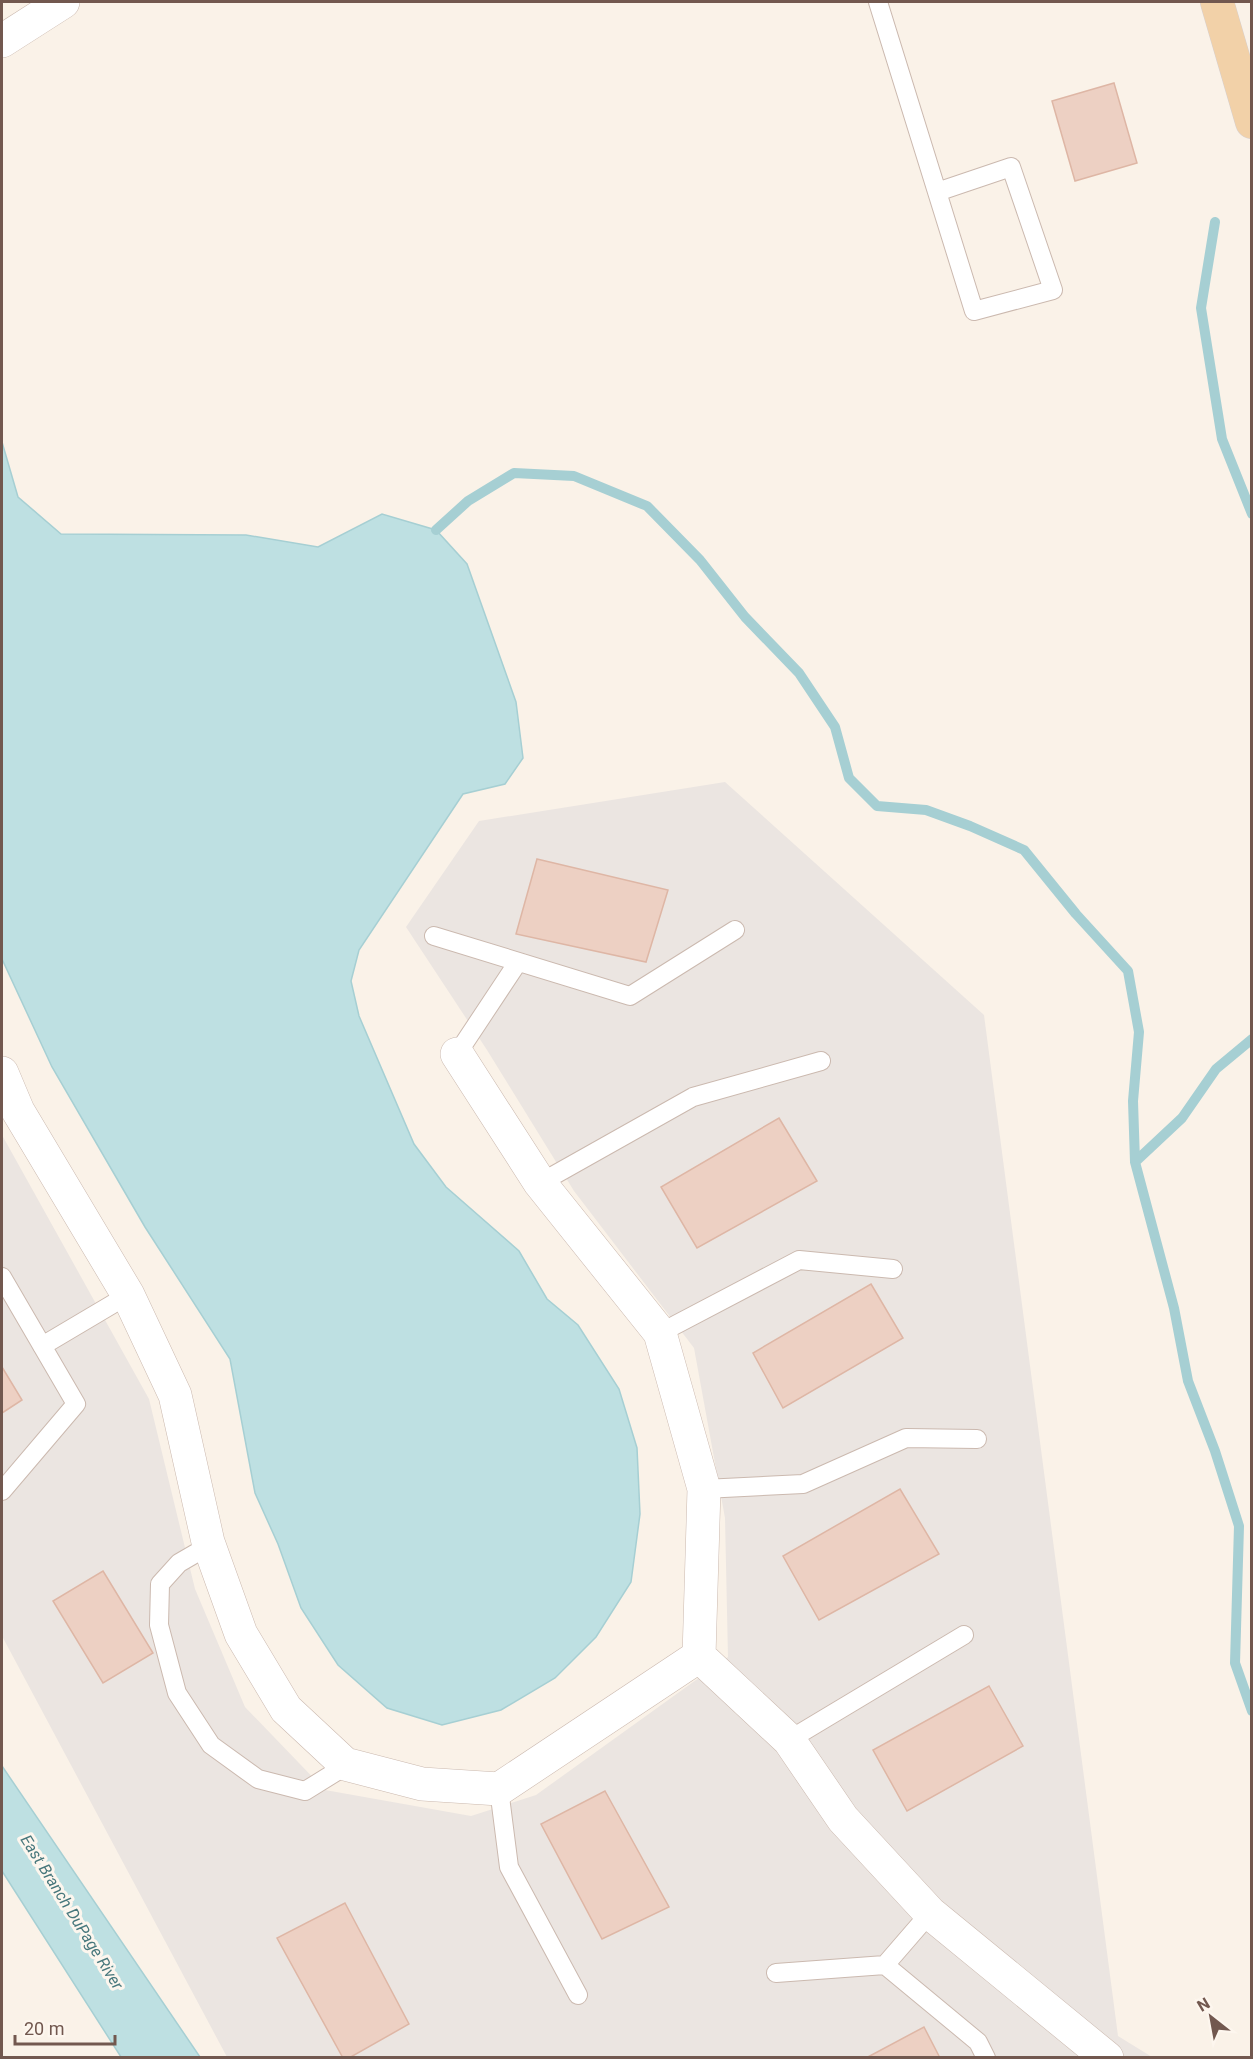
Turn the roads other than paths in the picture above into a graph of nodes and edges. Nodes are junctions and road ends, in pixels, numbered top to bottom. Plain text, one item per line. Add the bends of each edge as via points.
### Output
1 (63, 2) edge
2 (878, 2) edge
3 (1217, 2) edge
4 (2, 41) edge
5 (1251, 122) edge
6 (937, 192) junction
7 (735, 930) dead end
8 (434, 936) dead end
9 (518, 962) junction
10 (457, 1054) joint
11 (821, 1062) dead end
12 (2, 1073) edge
13 (540, 1183) junction
14 (893, 1269) dead end
15 (2, 1277) edge
16 (128, 1295) junction
17 (660, 1333) junction
18 (42, 1346) junction
19 (977, 1439) dead end
20 (704, 1489) junction
21 (2, 1491) edge
22 (210, 1545) junction
23 (964, 1635) dead end
24 (699, 1656) junction
25 (789, 1740) junction
26 (346, 1765) junction
27 (499, 1790) junction
28 (930, 1913) junction
29 (885, 1965) junction
30 (776, 1973) dead end
31 (578, 1995) dead end
32 (986, 2058) edge
33 (1107, 2058) edge

1 - 4 street
2 - 6 lane
3 - 5 main road
6 - 6 lane via 974,311 1053,290 1011,167
7 - 9 lane via 630,996
8 - 9 lane
9 - 10 lane
10 - 13 street
11 - 13 lane via 693,1097
12 - 16 street via 18,1111
13 - 17 street
14 - 17 lane via 799,1260
15 - 18 lane
16 - 18 lane
16 - 22 street via 175,1395
17 - 20 street
18 - 21 lane via 76,1404
19 - 20 lane via 906,1438 803,1484
20 - 24 street
22 - 26 street via 241,1634 286,1709
22 - 26 lane via 179,1563 160,1584 159,1625 177,1694 211,1745 258,1779 305,1791
23 - 25 lane
24 - 25 street
24 - 27 street
25 - 28 street via 843,1819
26 - 27 street via 422,1784
27 - 31 lane via 509,1867
28 - 29 lane
28 - 33 street
29 - 30 lane
29 - 32 lane via 978,2042

